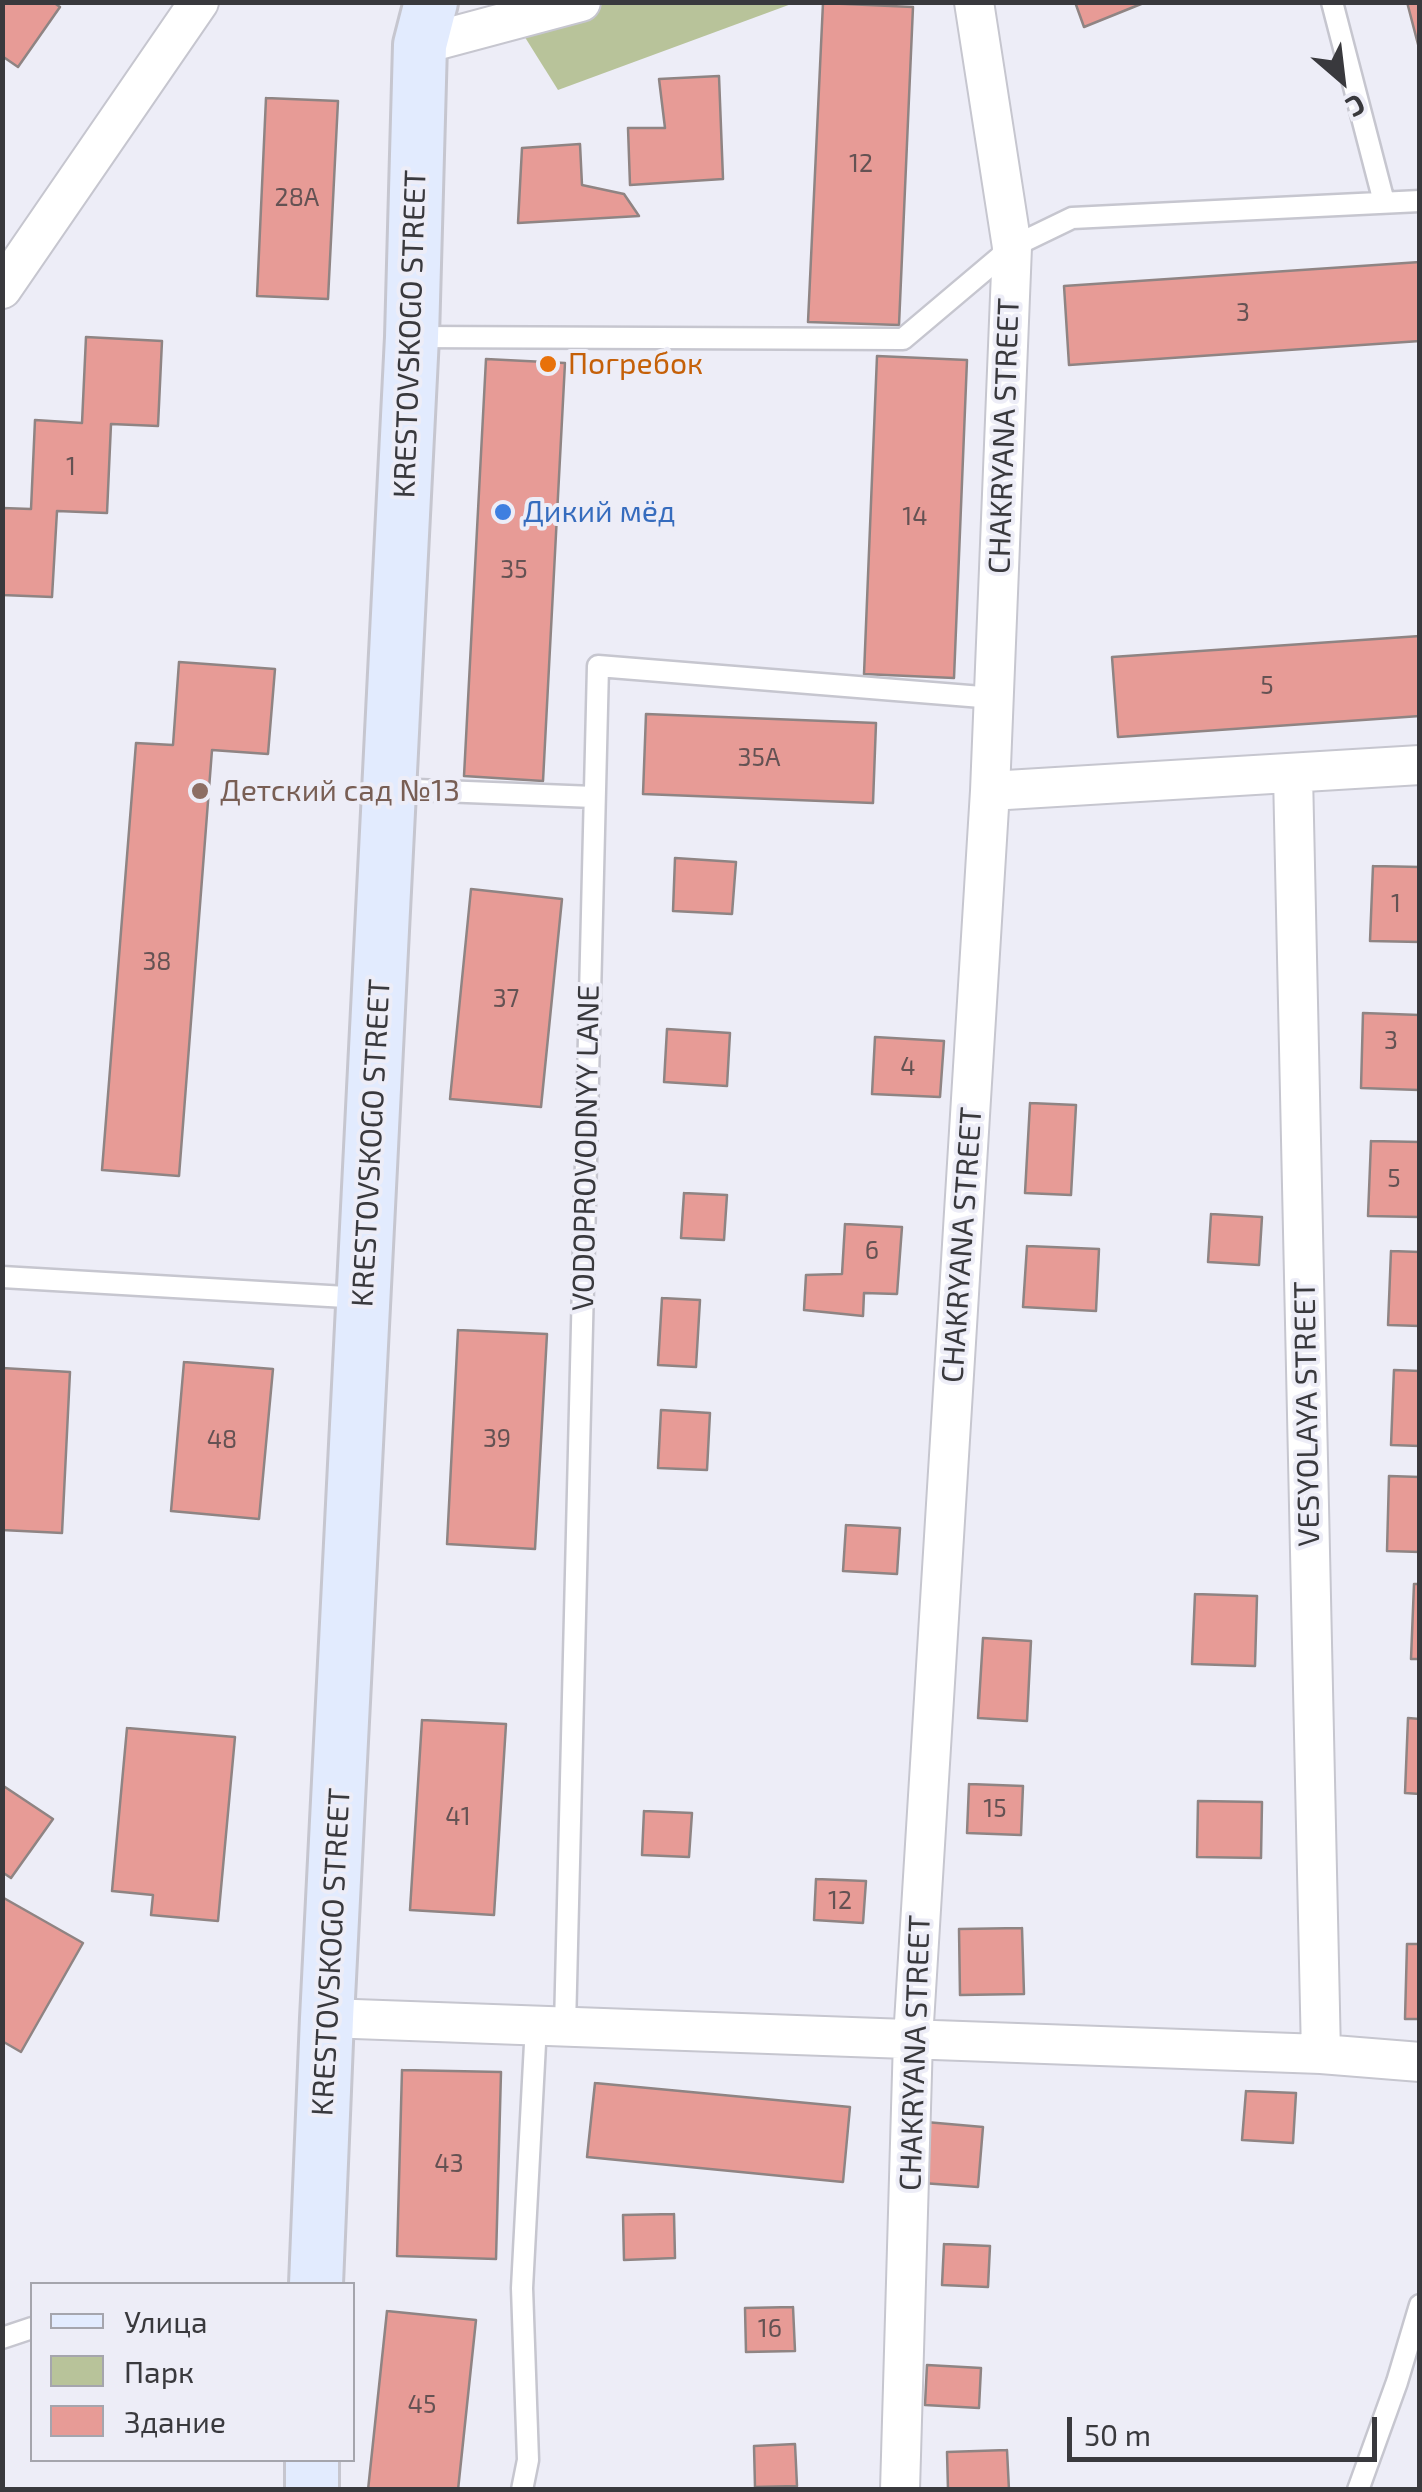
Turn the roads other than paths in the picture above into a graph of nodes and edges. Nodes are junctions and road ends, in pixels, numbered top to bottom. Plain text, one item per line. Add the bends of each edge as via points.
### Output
1 (198, 2) edge
2 (581, 2) edge
3 (974, 2) edge
4 (1332, 2) edge
5 (425, 24) edge
6 (1420, 201) edge
7 (1384, 202) junction
8 (1012, 247) junction
9 (2, 289) edge
10 (412, 336) junction
11 (994, 698) junction
12 (1420, 765) edge
13 (1293, 774) junction
14 (389, 789) junction
15 (990, 792) junction
16 (594, 797) junction
17 (2, 1277) edge
18 (363, 1298) junction
19 (327, 2018) junction
20 (550, 2026) junction
21 (913, 2040) junction
22 (1321, 2054) junction
23 (1420, 2062) edge
24 (316, 2282) edge
25 (1420, 2305) edge
26 (30, 2329) edge
27 (2, 2338) edge
28 (312, 2462) edge
29 (312, 2490) edge
30 (522, 2490) edge
31 (900, 2490) edge
32 (1358, 2490) edge

1 - 9 street
2 - 5 street
3 - 8 street, CHAKRYANA STREET
4 - 7 lane
5 - 10 main road, KRESTOVSKOGO STREET
6 - 7 lane
7 - 8 lane via 1072,218
8 - 10 lane via 903,340
8 - 11 street, CHAKRYANA STREET
10 - 14 main road, KRESTOVSKOGO STREET
11 - 15 street, CHAKRYANA STREET
11 - 16 lane, VODOPROVODNYY LANE via 598,666
12 - 13 street
13 - 15 street
13 - 22 street, VESYOLAYA STREET
14 - 16 lane
14 - 18 main road, KRESTOVSKOGO STREET
15 - 21 street, CHAKRYANA STREET
16 - 20 lane, VODOPROVODNYY LANE
17 - 18 lane
18 - 19 main road, KRESTOVSKOGO STREET
19 - 20 street
19 - 24 main road, KRESTOVSKOGO STREET
20 - 21 street
20 - 30 lane, VODOPROVODNYY LANE via 522,2288 528,2460
21 - 22 street
21 - 31 street, CHAKRYANA STREET
22 - 23 street
25 - 32 lane
26 - 27 lane
28 - 29 main road

